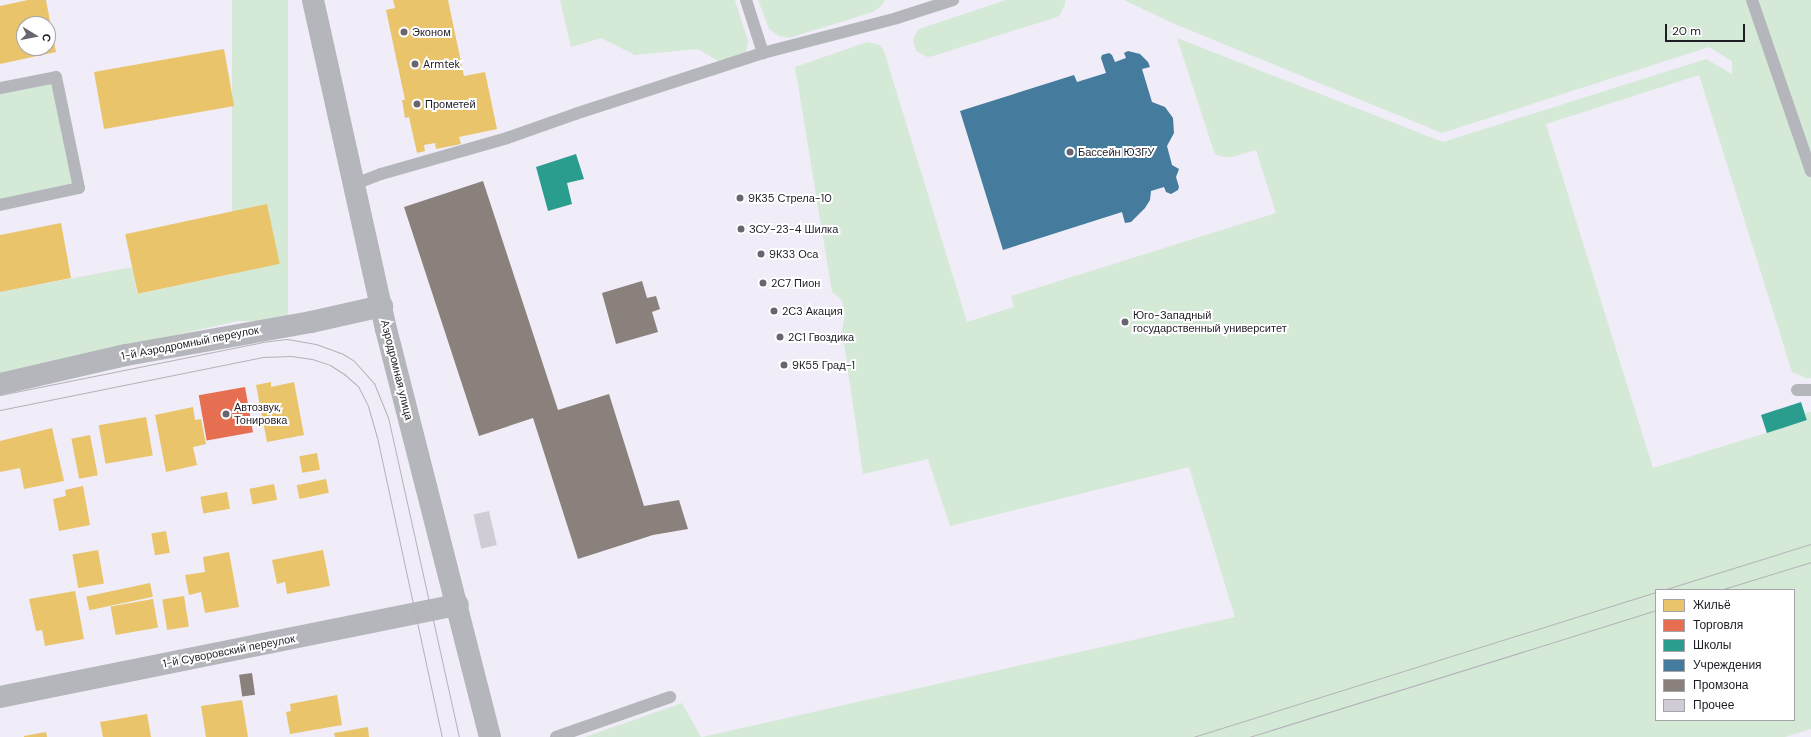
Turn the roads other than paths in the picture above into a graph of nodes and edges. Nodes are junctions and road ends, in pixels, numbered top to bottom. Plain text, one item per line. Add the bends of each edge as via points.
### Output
1 (313, 0) edge
2 (746, 0) edge
3 (953, 0) edge
4 (1752, 0) edge
5 (763, 53) junction
6 (0, 88) edge
7 (1811, 171) edge
8 (355, 184) junction
9 (0, 204) edge
10 (382, 306) junction
11 (0, 384) edge
12 (1797, 390) dead end
13 (1811, 390) edge
14 (458, 605) junction
15 (0, 697) edge
16 (670, 697) dead end
17 (490, 737) edge
18 (556, 737) edge

1 - 8 street, Аэродромная улица
2 - 5 lane
3 - 5 lane via 897,18
4 - 7 lane
5 - 8 lane via 507,138 381,174
6 - 9 lane via 56,77 79,188
8 - 10 street, Аэродромная улица
10 - 11 street, 1-й Аэродромный переулок via 311,322 126,355
10 - 14 street, Аэродромная улица
12 - 13 lane
14 - 15 street, 1-й Суворовский переулок
14 - 17 street, Аэродромная улица
16 - 18 lane

